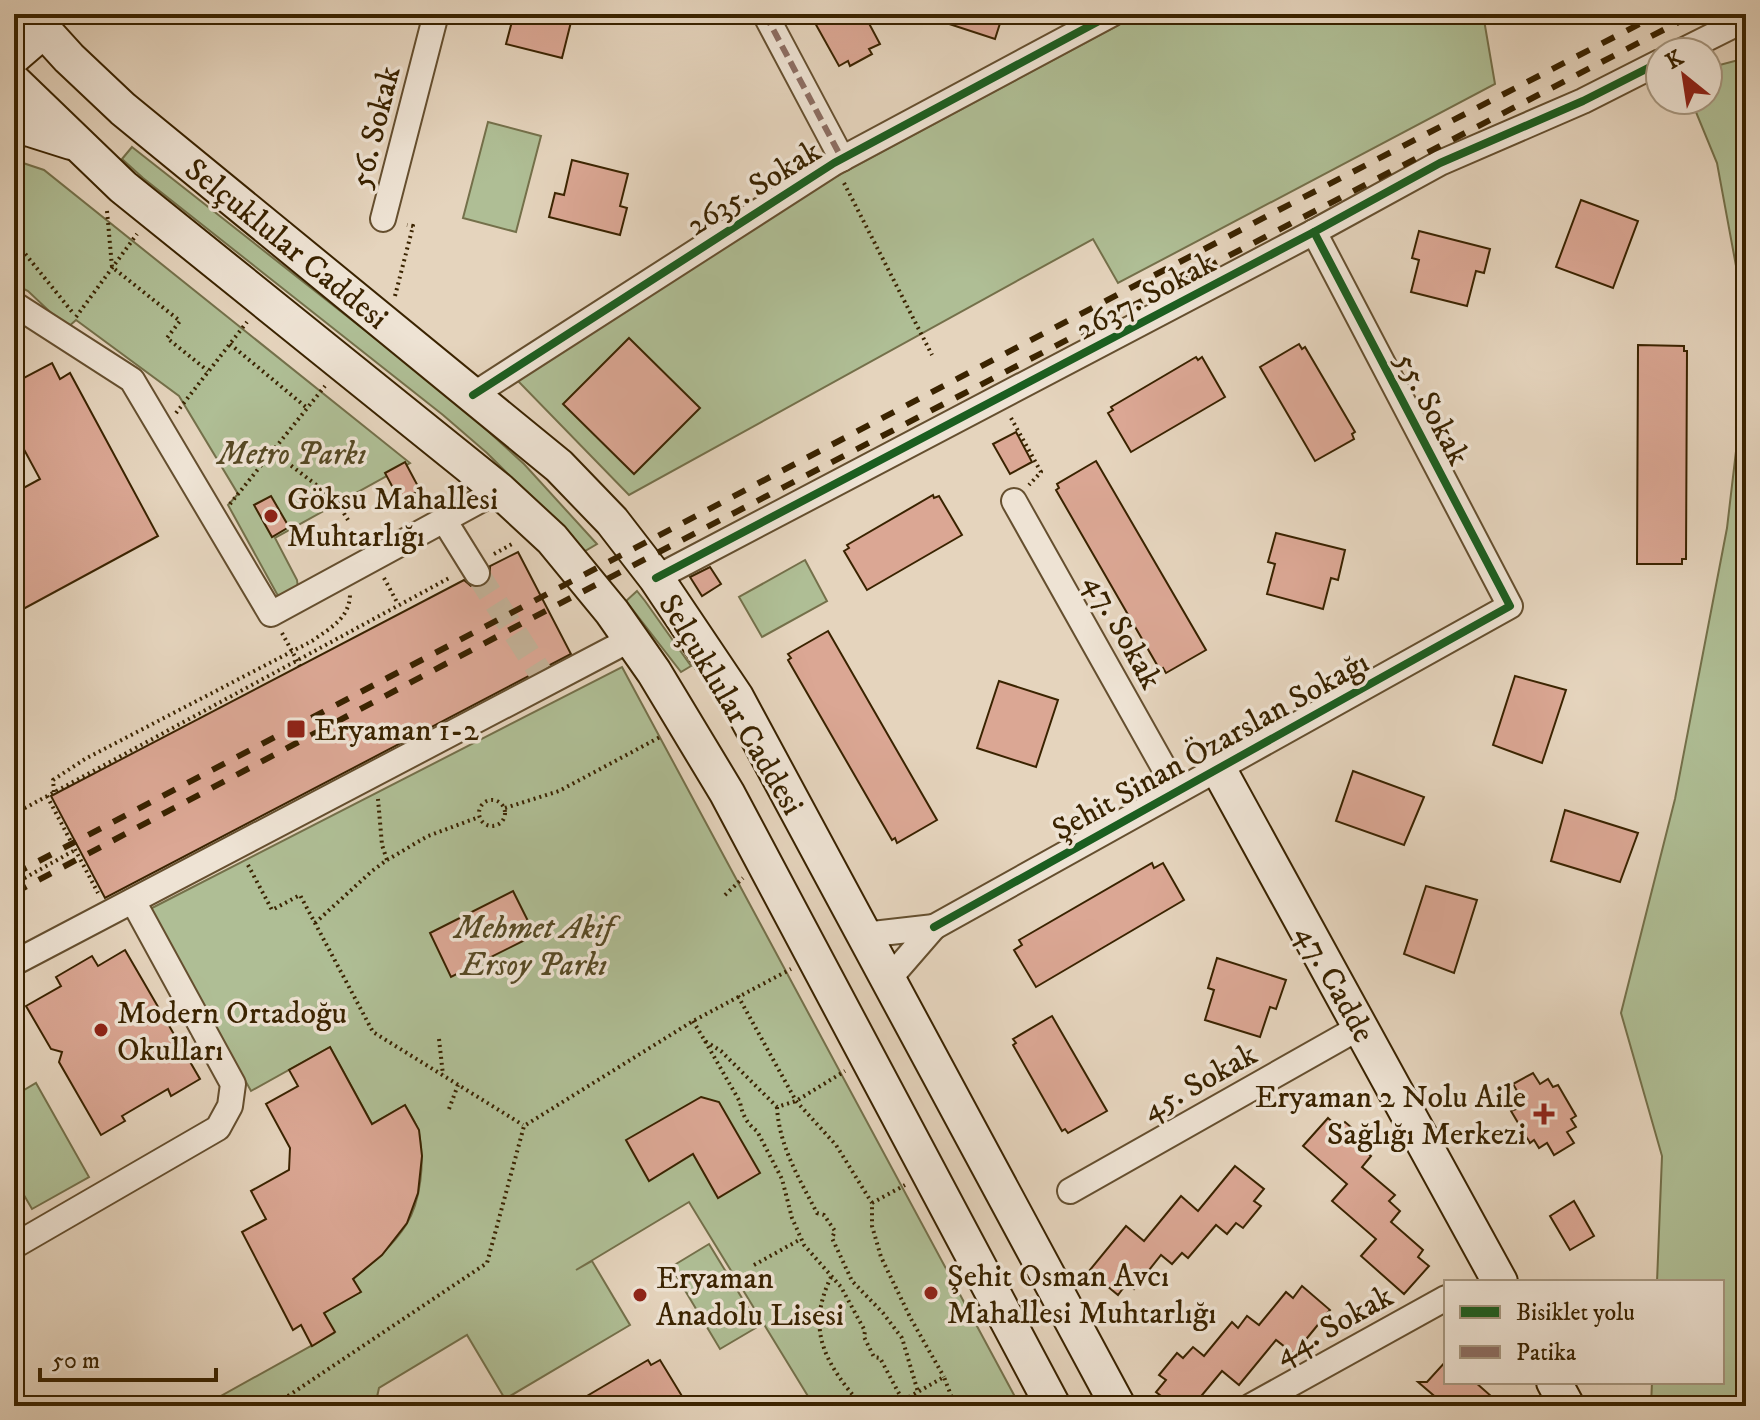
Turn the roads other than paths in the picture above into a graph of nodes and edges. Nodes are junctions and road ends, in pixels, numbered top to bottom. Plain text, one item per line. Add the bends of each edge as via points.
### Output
1 (436, 14) edge
2 (765, 14) edge
3 (1112, 14) edge
4 (1746, 19) edge
5 (36, 23) edge
6 (1712, 36) edge
7 (14, 56) edge
8 (1644, 70) edge
9 (14, 82) edge
10 (14, 127) edge
11 (75, 143) junction
12 (838, 161) junction
13 (383, 219) road end
14 (1314, 232) junction
15 (14, 304) edge
16 (473, 395) junction
17 (499, 490) junction
18 (1014, 501) road end
19 (444, 520) junction
20 (475, 569) tunnel mouth
21 (656, 578) junction
22 (1510, 606) joint
23 (631, 639) junction
24 (1218, 768) junction
25 (1177, 791) junction
26 (133, 901) junction
27 (934, 927) junction
28 (864, 935) junction
29 (816, 961) junction
30 (14, 963) edge
31 (888, 980) junction
32 (840, 1007) junction
33 (1360, 1027) junction
34 (1070, 1191) dead end
35 (14, 1246) edge
36 (1489, 1278) edge
37 (1444, 1299) edge
38 (1555, 1384) edge
39 (1053, 1406) edge
40 (1118, 1406) edge
41 (1251, 1406) edge
42 (1567, 1406) edge

1 - 13 street, 56. Sokak
2 - 12 street
3 - 12 street, 2635. Sokak
4 - 6 street
5 - 7 main road
5 - 16 main road, Selçuklular Caddesi via 123,109
8 - 14 street, 2637. Sokak via 1440,163
9 - 11 main road, Selçuklular Caddesi
10 - 11 main road
11 - 17 main road, Selçuklular Caddesi
12 - 16 street, 2635. Sokak
14 - 21 street, 2637. Sokak
14 - 22 street, 55. Sokak
15 - 19 street via 70,326 132,380 271,614
16 - 21 main road, Selçuklular Caddesi via 559,466 612,521
17 - 19 street
17 - 23 main road, Selçuklular Caddesi via 552,539
18 - 25 street, 47. Sokak
19 - 20 street
21 - 28 main road, Selçuklular Caddesi via 736,697
22 - 24 street, Şehit Sinan Özarslan Sokağı
23 - 26 street via 544,677
23 - 29 main road, Selçuklular Caddesi via 727,793
24 - 25 street, Şehit Sinan Özarslan Sokağı
24 - 33 main road, 47. Cadde
25 - 27 street, Şehit Sinan Özarslan Sokağı
26 - 30 street
26 - 35 street via 233,1084 230,1106 218,1128
27 - 28 street
27 - 31 street
28 - 29 main road
28 - 31 main road, Selçuklular Caddesi
29 - 32 main road, Selçuklular Caddesi
31 - 32 main road
31 - 40 main road, Selçuklular Caddesi
32 - 39 main road, Selçuklular Caddesi
33 - 34 street, 45. Sokak
33 - 36 main road, 47. Cadde
37 - 41 street, 44. Sokak
38 - 42 main road

